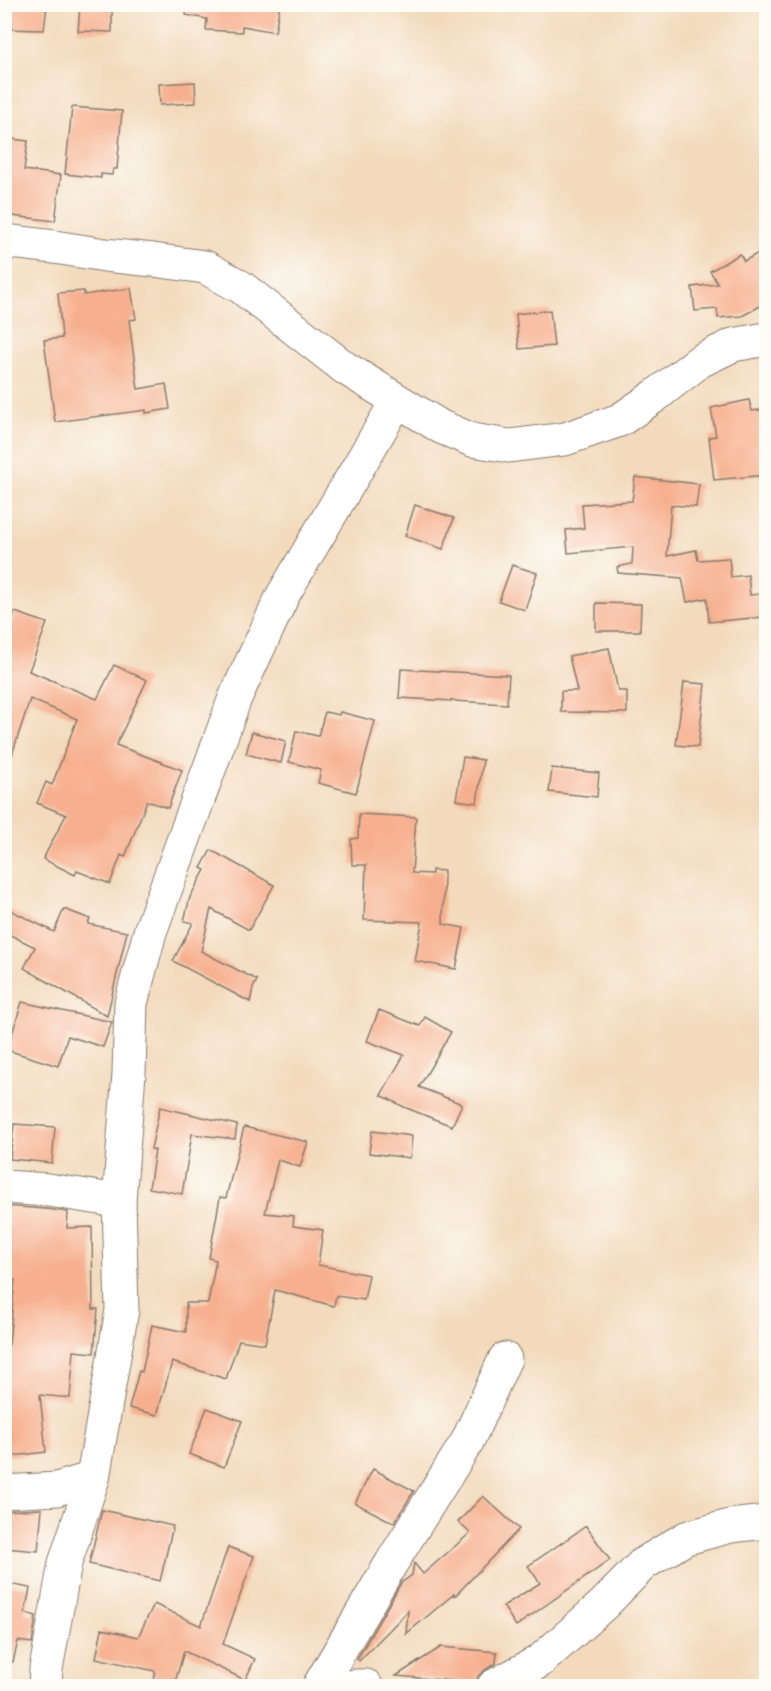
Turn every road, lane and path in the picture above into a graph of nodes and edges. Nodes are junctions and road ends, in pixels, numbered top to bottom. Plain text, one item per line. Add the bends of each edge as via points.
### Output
1 (4, 241) edge
2 (766, 339) edge
3 (397, 400) junction
4 (4, 1187) edge
5 (119, 1201) junction
6 (505, 1359) dead end
7 (93, 1478) junction
8 (4, 1492) edge
9 (766, 1522) edge
10 (45, 1686) edge
11 (319, 1686) edge
12 (354, 1686) edge
13 (366, 1686) edge
14 (494, 1686) edge

1 - 3 street via 205,267 241,287 345,368
2 - 3 street via 733,345 708,357 620,420 565,439 509,446 472,440 441,427
3 - 5 street via 284,595 235,698 150,932 131,1003
4 - 5 street
5 - 7 street via 122,1310
6 - 11 street via 467,1442
7 - 8 street via 57,1489
7 - 10 street via 65,1563
9 - 14 street via 730,1526 686,1538 669,1548 643,1564 540,1661
12 - 13 street

